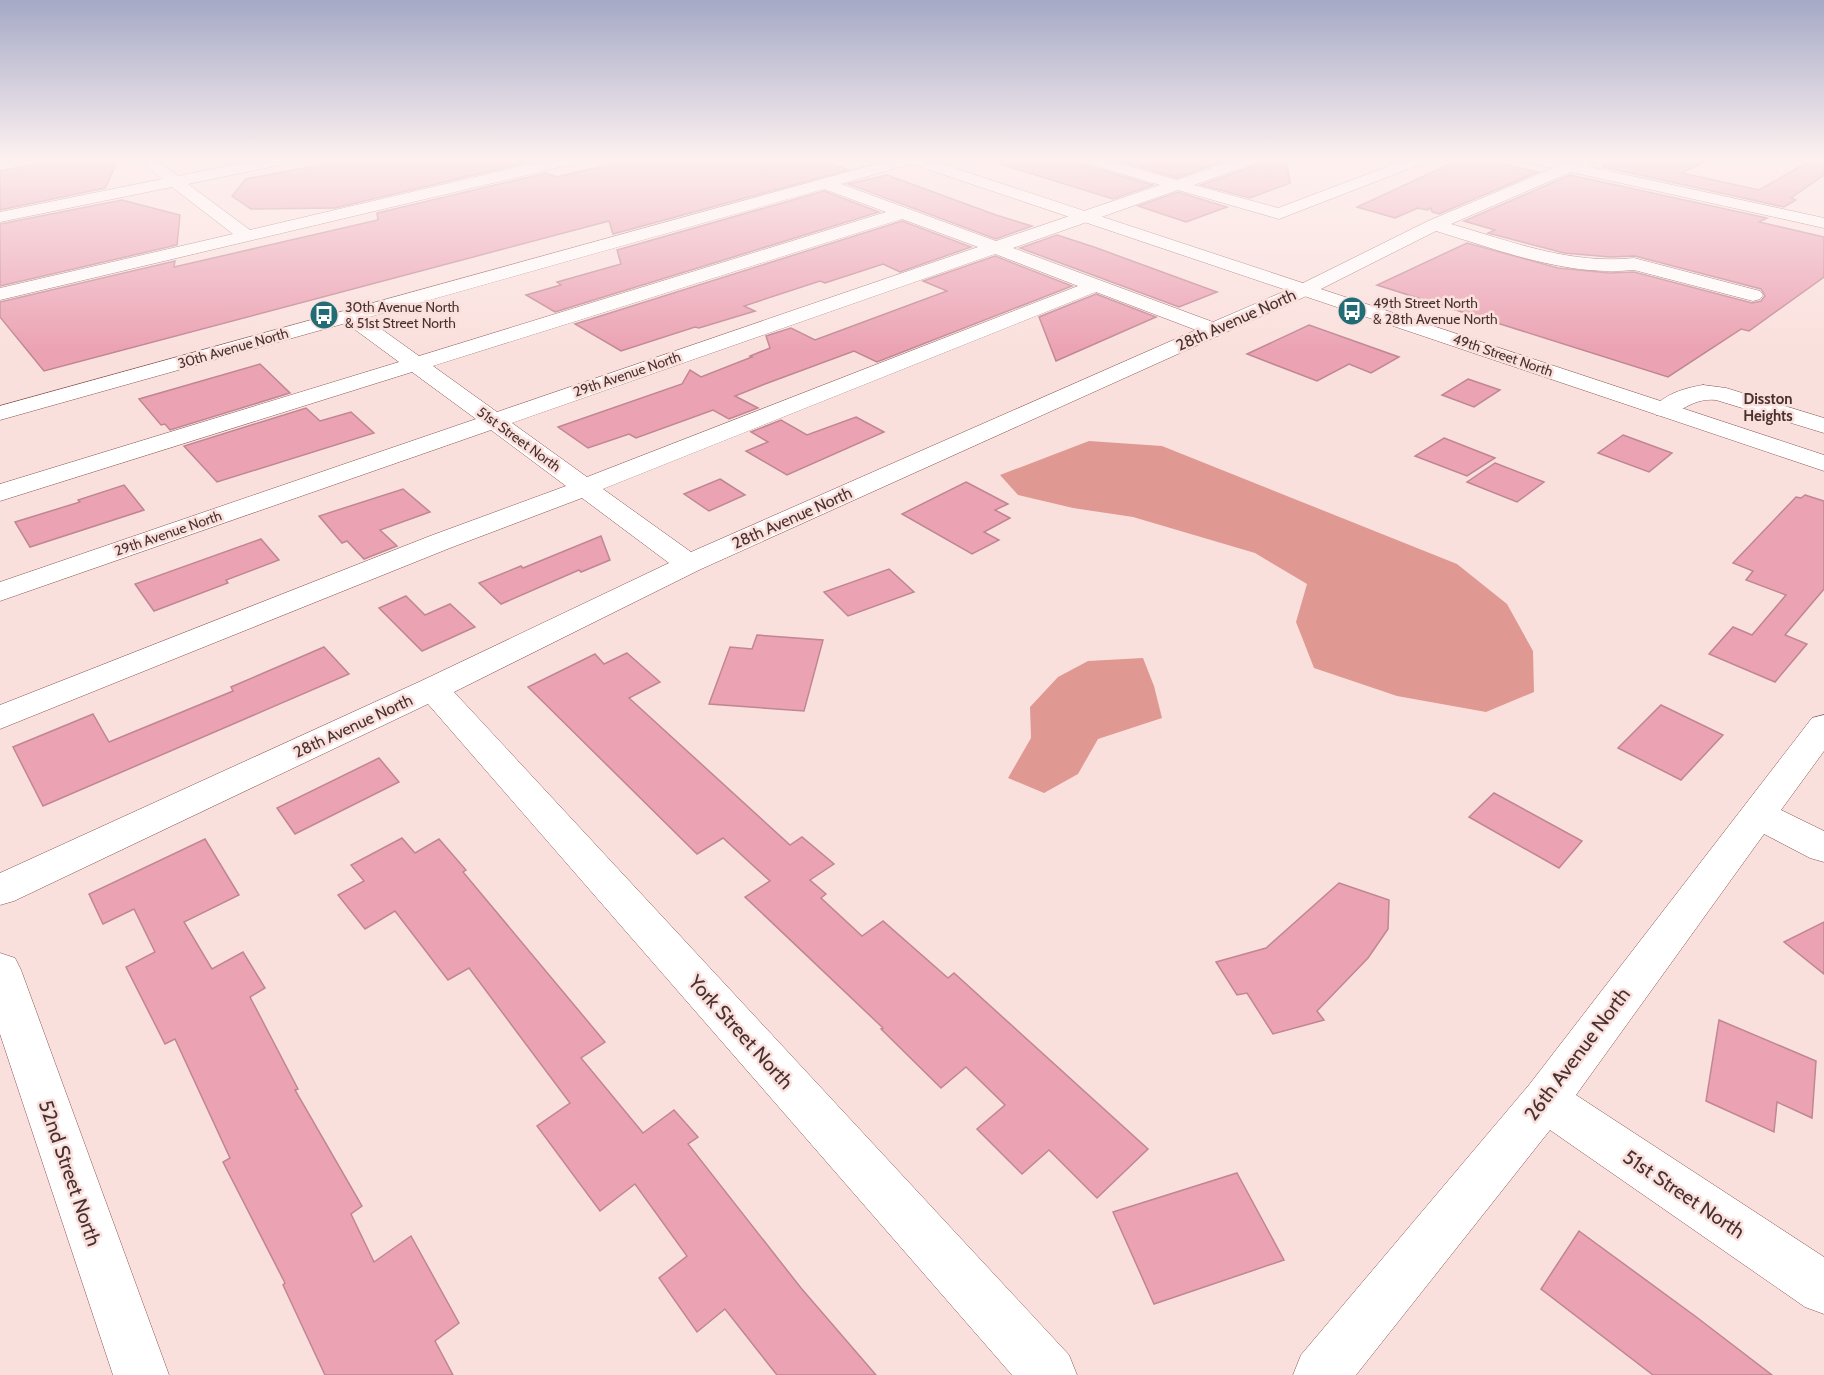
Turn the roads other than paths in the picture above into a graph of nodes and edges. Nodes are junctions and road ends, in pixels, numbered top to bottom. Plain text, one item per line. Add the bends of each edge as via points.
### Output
1 (229, 222) edge
2 (306, 222) edge
3 (684, 222) edge
4 (872, 222) edge
5 (926, 222) edge
6 (1069, 222) edge
7 (1106, 222) edge
8 (1441, 222) edge
9 (1434, 225) junction
10 (247, 236) junction
11 (994, 248) junction
12 (1095, 286) junction
13 (1306, 289) junction
14 (0, 294) edge
15 (1753, 295) dead end
16 (350, 316) junction
17 (1214, 330) junction
18 (416, 363) junction
19 (1665, 410) junction
20 (0, 413) edge
21 (493, 420) junction
22 (1824, 426) edge
23 (1824, 463) edge
24 (586, 488) junction
25 (0, 493) edge
26 (689, 564) junction
27 (0, 592) edge
28 (433, 689) junction
29 (0, 718) edge
30 (1824, 726) edge
31 (1757, 814) junction
32 (1824, 848) edge
33 (0, 890) edge
34 (0, 970) edge
35 (1545, 1100) junction
36 (1824, 1288) edge
37 (141, 1375) edge
38 (1049, 1375) edge
39 (1321, 1375) edge

1 - 10 street
2 - 10 street
3 - 16 street, 30th Avenue North
4 - 18 street
5 - 11 street
6 - 11 street, 29th Avenue North
7 - 13 street, 49th Street North
8 - 9 street, 28th Avenue North
9 - 13 street, 28th Avenue North
9 - 15 street via 1549,256 1617,267 1634,264
10 - 14 street
11 - 12 street
11 - 21 street, 29th Avenue North
12 - 17 street
12 - 24 street
13 - 17 street, 28th Avenue North
13 - 19 street, 49th Street North
16 - 18 street, 51st Street North
16 - 20 street, 30th Avenue North
17 - 26 street, 28th Avenue North
18 - 21 street, 51st Street North
18 - 25 street
19 - 22 street via 1683,396 1701,391
19 - 23 street, 49th Street North
21 - 24 street, 51st Street North
21 - 27 street, 29th Avenue North
24 - 26 street, 51st Street North
24 - 29 street via 440,542
26 - 28 street, 28th Avenue North
28 - 33 street, 28th Avenue North
28 - 38 street, York Street North
30 - 31 street, 26th Avenue North
31 - 32 street
31 - 35 street, 26th Avenue North
34 - 37 street, 52nd Street North
35 - 36 street, 51st Street North
35 - 39 street, 26th Avenue North

